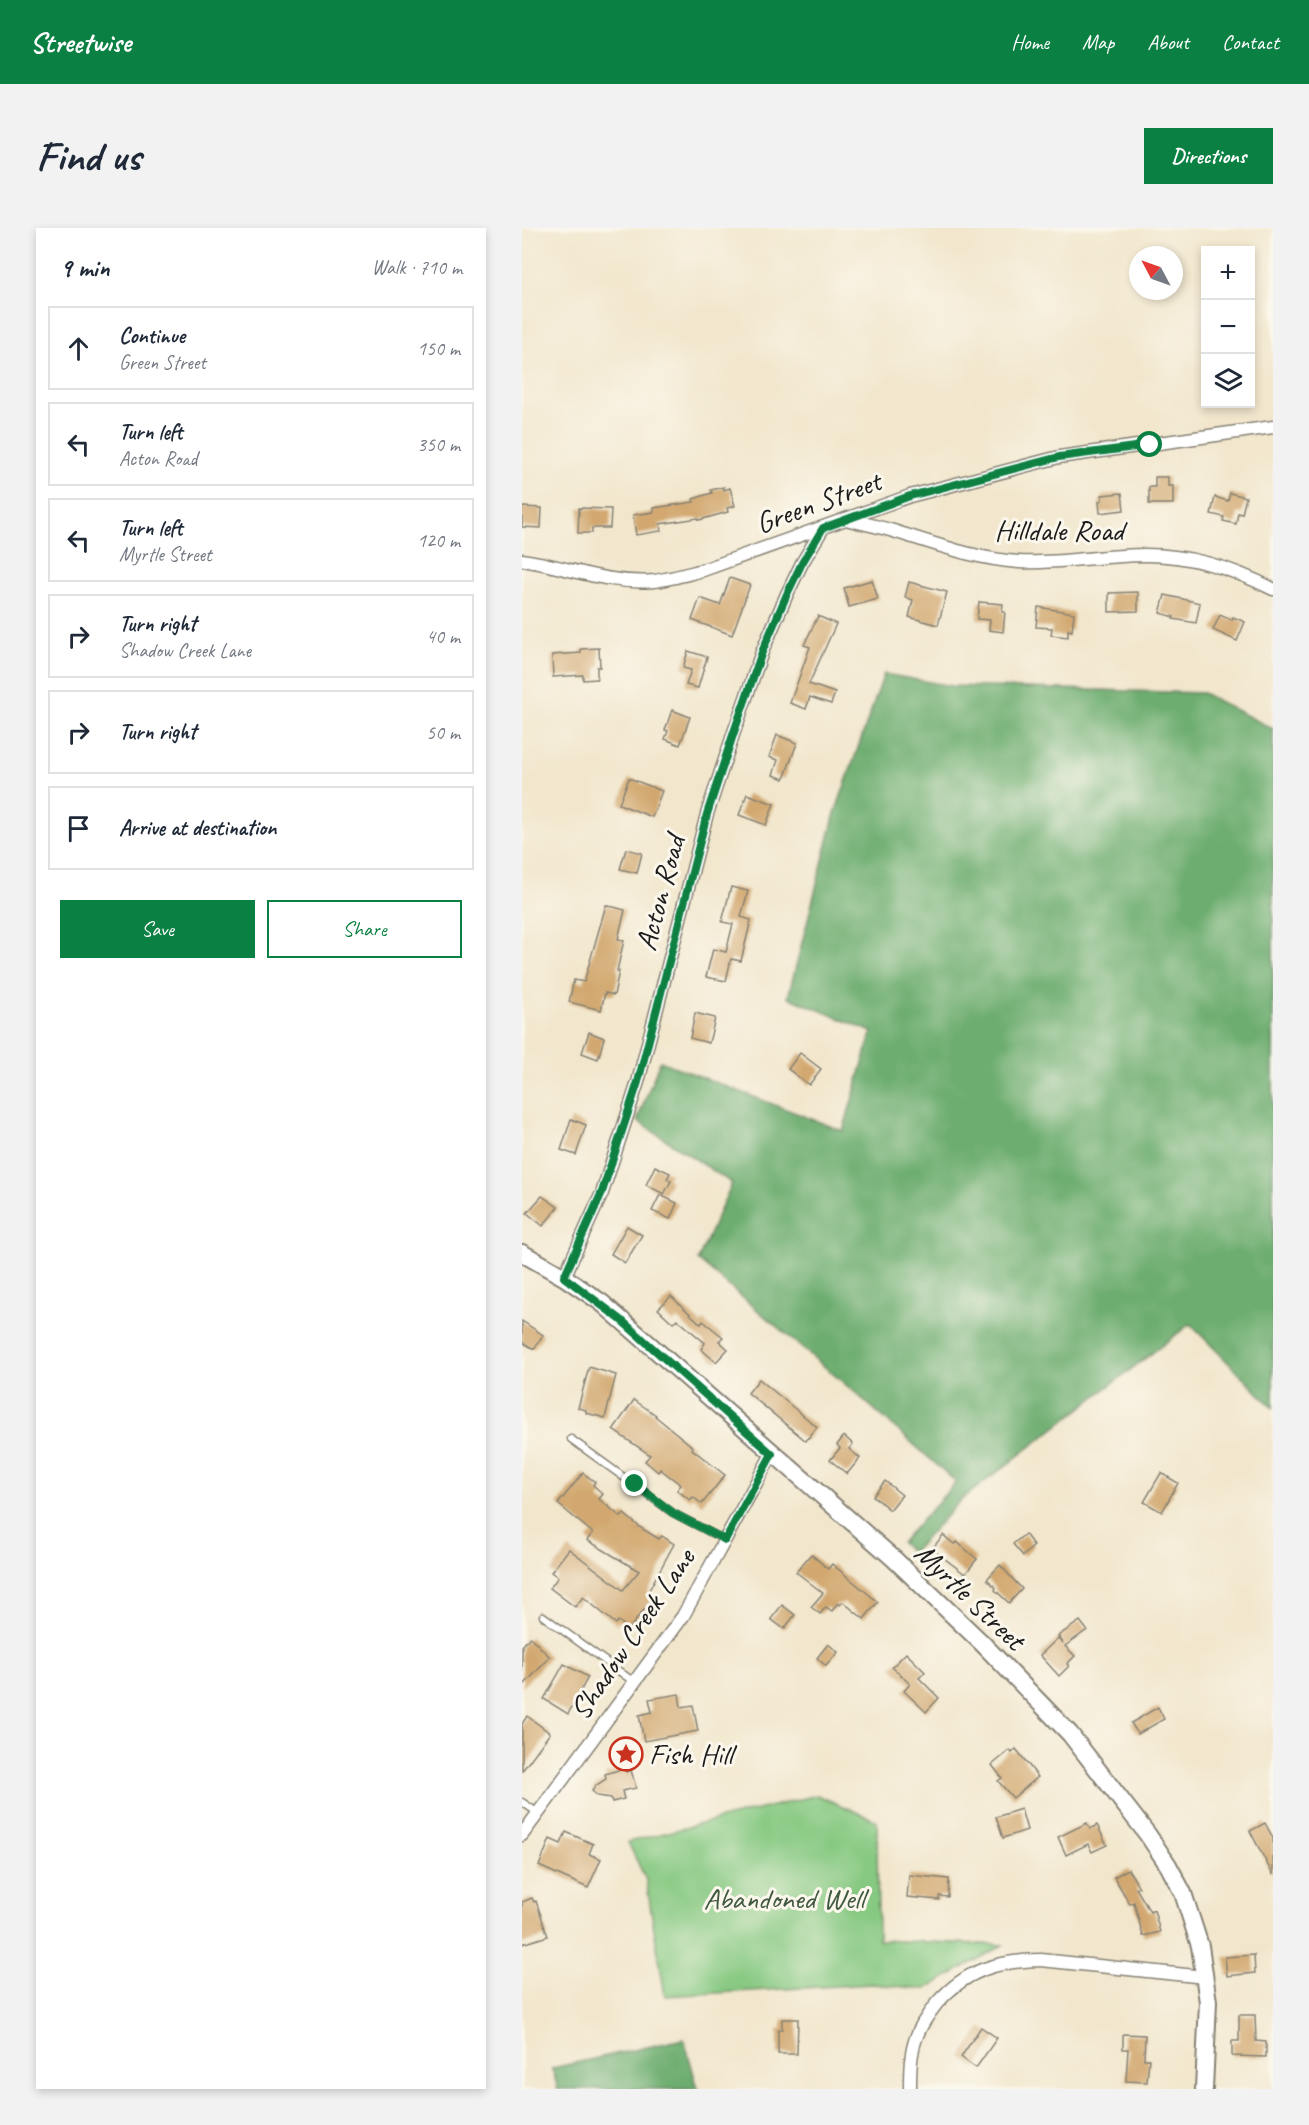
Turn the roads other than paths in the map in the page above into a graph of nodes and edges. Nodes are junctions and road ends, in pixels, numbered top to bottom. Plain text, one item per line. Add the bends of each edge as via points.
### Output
1 (1273, 427) edge
2 (845, 519) junction
3 (823, 528) junction
4 (522, 560) edge
5 (1273, 589) edge
6 (522, 1252) edge
7 (564, 1277) junction
8 (571, 1439) dead end
9 (772, 1454) junction
10 (725, 1540) junction
11 (543, 1616) dead end
12 (634, 1682) junction
13 (522, 1802) edge
14 (538, 1813) junction
15 (522, 1835) edge
16 (1204, 1977) junction
17 (910, 2089) edge
18 (1204, 2089) edge

1 - 2 street, Green Street via 1059,457 910,496
2 - 3 street, Green Street
2 - 5 street, Hilldale Road via 954,551 1017,562 1147,555 1184,558 1214,564
3 - 4 street, Green Street via 703,570 653,581 604,578
3 - 7 street, Acton Road via 787,594 734,732 707,814 638,1082 602,1192
6 - 7 street, Myrtle Street
7 - 9 street, Myrtle Street via 620,1319
8 - 10 lane via 673,1513
9 - 10 street, Shadow Creek Lane
9 - 16 street, Myrtle Street via 924,1586 1070,1734 1148,1835 1183,1893 1200,1946
10 - 12 street, Shadow Creek Lane via 683,1616
11 - 12 lane
12 - 14 street, Shadow Creek Lane
13 - 14 lane
14 - 15 street, Shadow Creek Lane
16 - 17 street via 1041,1960 994,1965 969,1975 946,1992 930,2012 916,2038
16 - 18 street, Myrtle Street via 1208,2002

